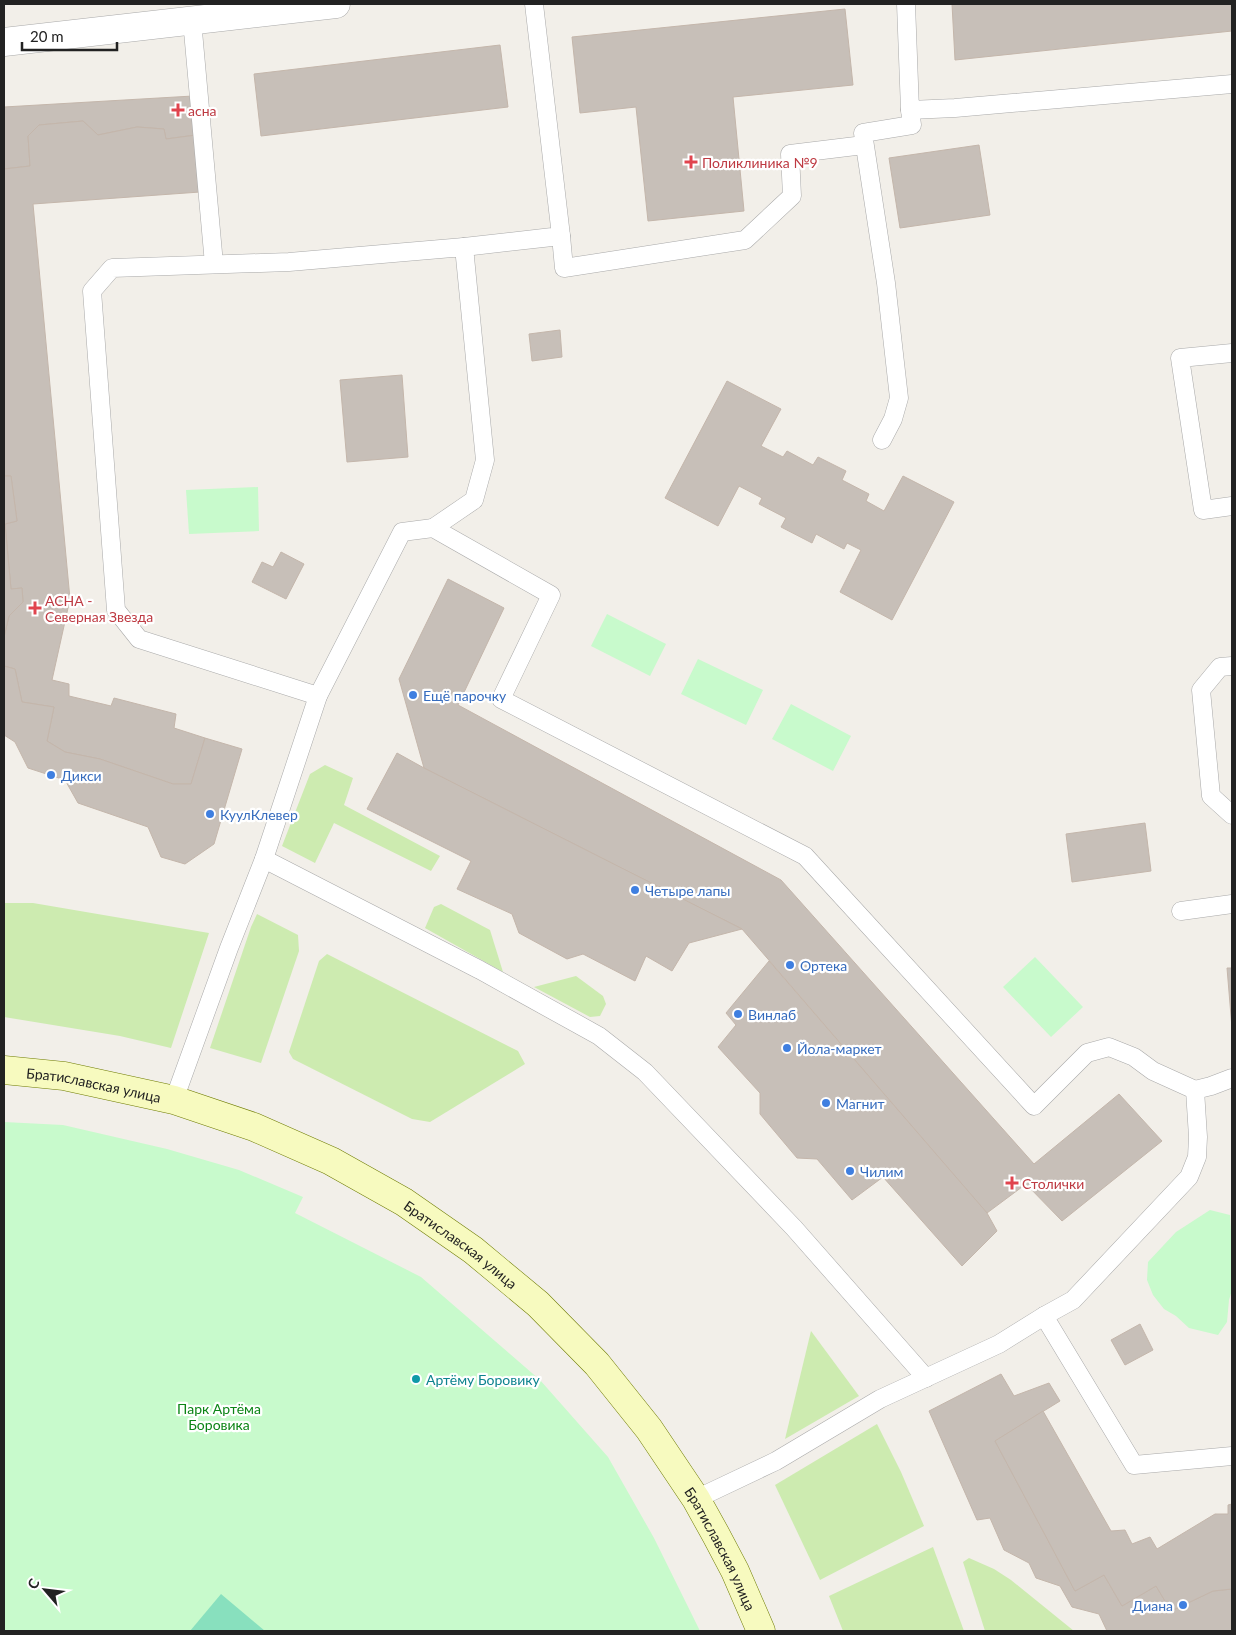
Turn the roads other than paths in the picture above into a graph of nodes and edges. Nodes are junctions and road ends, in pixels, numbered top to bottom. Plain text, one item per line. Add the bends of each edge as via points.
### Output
1 (336, 4) edge
2 (534, 4) edge
3 (906, 4) edge
4 (192, 20) junction
5 (4, 42) edge
6 (1232, 84) edge
7 (910, 110) junction
8 (864, 145) junction
9 (561, 236) junction
10 (464, 247) junction
11 (214, 264) junction
12 (1232, 353) edge
13 (882, 440) dead end
14 (1232, 506) edge
15 (433, 528) junction
16 (1232, 666) edge
17 (318, 696) junction
18 (1232, 814) edge
19 (264, 859) junction
20 (1232, 904) edge
21 (1181, 911) dead end
22 (4, 1050) edge
23 (4, 1070) edge
24 (64, 1076) junction
25 (1232, 1078) edge
26 (1195, 1090) junction
27 (174, 1100) junction
28 (1044, 1316) junction
29 (926, 1378) junction
30 (1232, 1456) edge
31 (696, 1499) junction
32 (761, 1631) edge

1 - 4 street
2 - 9 lane
3 - 7 lane
4 - 5 street
4 - 11 lane
6 - 7 lane
7 - 8 lane via 912,124 862,132
8 - 9 lane via 790,154 792,196 745,240 564,268
8 - 13 lane via 886,283 899,398
9 - 10 lane
10 - 11 lane via 289,262
10 - 15 lane via 486,460 474,500
11 - 17 lane via 112,268 92,292 116,610 138,640
12 - 14 lane via 1180,358 1203,510
15 - 17 lane via 402,532
15 - 26 lane via 551,595 501,699 805,856 1034,1106 1087,1052 1109,1047
16 - 18 lane via 1220,668 1201,690 1211,796
17 - 19 lane
19 - 27 lane
19 - 29 lane via 480,970 599,1036 645,1072 787,1221
20 - 21 lane
22 - 24 main road
23 - 24 main road, Братиславская улица
24 - 27 main road, Братиславская улица
25 - 26 lane
26 - 28 lane via 1197,1157 1189,1177 1073,1300
27 - 31 main road, Братиславская улица via 254,1127 331,1161 404,1202 473,1250 538,1304 597,1364 650,1429
28 - 29 lane via 999,1344
28 - 30 lane via 1134,1465
29 - 31 lane via 880,1399 776,1460
31 - 32 main road, Братиславская улица via 735,1571

